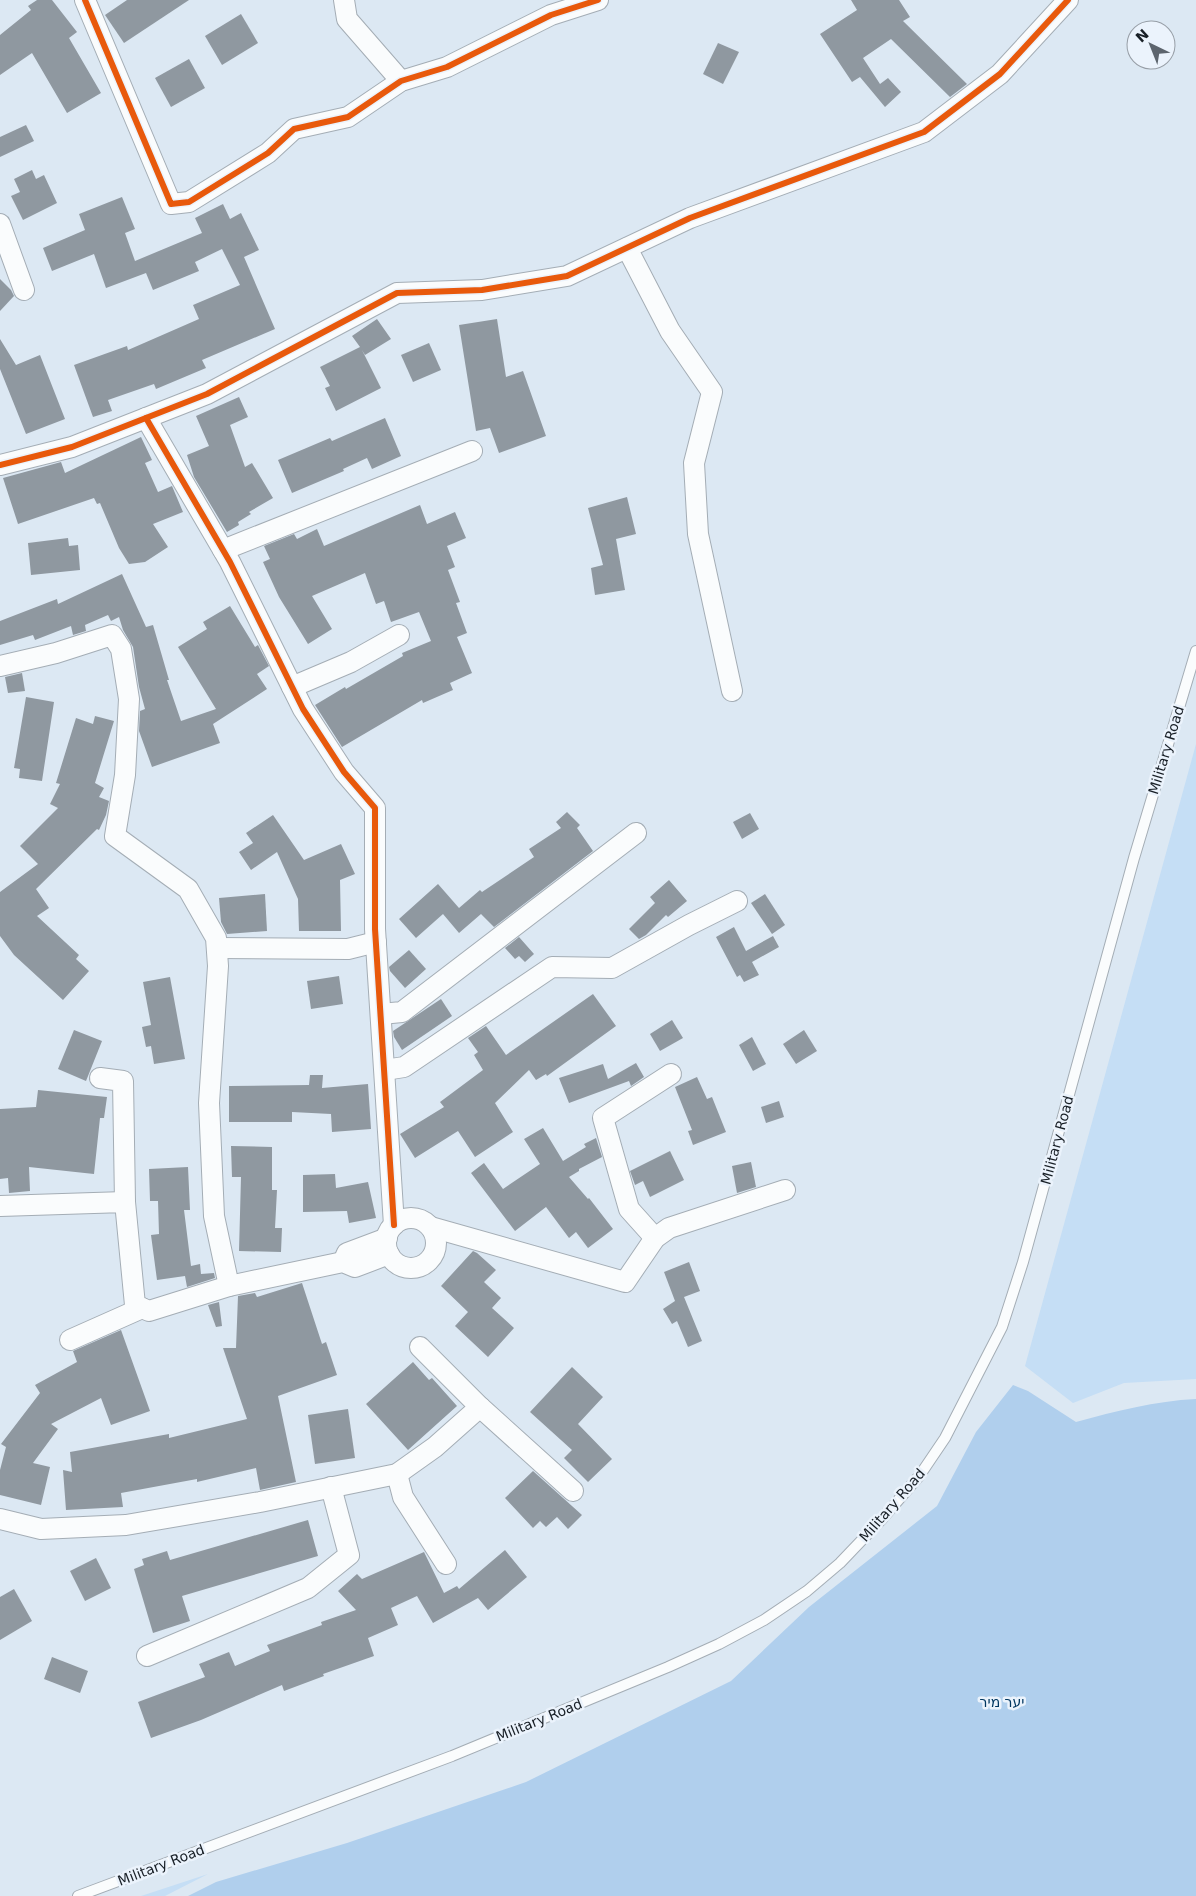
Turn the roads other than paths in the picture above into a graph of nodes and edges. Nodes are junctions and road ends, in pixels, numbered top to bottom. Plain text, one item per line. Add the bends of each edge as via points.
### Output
1 (85, 0) edge
2 (344, 0) edge
3 (598, 0) edge
4 (1068, 0) edge
5 (401, 81) junction
6 (0, 224) edge
7 (626, 248) junction
8 (24, 290) dead end
9 (146, 418) junction
10 (472, 451) dead end
11 (0, 465) edge
12 (223, 550) junction
13 (399, 635) dead end
14 (1196, 651) edge
15 (0, 666) edge
16 (292, 687) junction
17 (732, 691) dead end
18 (636, 833) dead end
19 (737, 901) dead end
20 (376, 942) junction
21 (217, 948) junction
22 (381, 1014) junction
23 (385, 1070) junction
24 (671, 1074) dead end
25 (100, 1078) dead end
26 (389, 1166) junction
27 (785, 1190) dead end
28 (125, 1202) junction
29 (0, 1206) edge
30 (424, 1223) junction
31 (655, 1238) junction
32 (390, 1239) junction
33 (229, 1286) junction
34 (142, 1308) junction
35 (70, 1340) dead end
36 (420, 1347) dead end
37 (480, 1407) junction
38 (397, 1474) junction
39 (331, 1487) junction
40 (573, 1491) dead end
41 (0, 1520) edge
42 (446, 1564) dead end
43 (147, 1656) dead end
44 (78, 1896) edge

1 - 5 street via 171,204 189,202 268,153 294,129 348,117
2 - 5 street via 347,18
3 - 5 street via 551,15 447,67
4 - 7 street via 1000,74 924,132 690,218
6 - 8 street
7 - 9 street via 567,276 482,290 397,293 207,394
7 - 17 street via 670,331 712,392 694,463 698,534
9 - 11 street via 72,447
9 - 12 street
10 - 12 street
12 - 16 street
13 - 16 street via 351,662
14 - 44 lane, Military Road via 1134,858 1024,1262 1002,1327 945,1438 920,1475 882,1519 807,1591 764,1620 719,1644 452,1756
15 - 21 street via 112,635 121,649 129,699 125,775 115,836 188,889 216,938
16 - 20 street via 344,772 375,808
18 - 22 street via 402,1012
19 - 23 street via 612,968 552,967 404,1067
20 - 21 street via 348,949
20 - 22 street
21 - 33 street via 209,1103 214,1216
22 - 23 street
23 - 26 street
24 - 31 street via 603,1118 629,1209
25 - 28 street via 123,1080
26 - 30 street via 406,1203
26 - 32 street
27 - 31 street via 669,1228
28 - 29 street
28 - 34 street via 135,1305
30 - 31 street via 625,1282
30 - 32 street via 408,1218 401,1220
30 - 32 street via 435,1234 436,1243 430,1259 424,1264 407,1267 393,1260
32 - 33 street via 355,1267 343,1262
33 - 34 street via 149,1311
34 - 35 street
36 - 37 street
37 - 38 street via 435,1448
37 - 40 street
38 - 39 street
38 - 42 street via 404,1497
39 - 41 street via 126,1525 40,1529
39 - 43 street via 349,1555 308,1588

